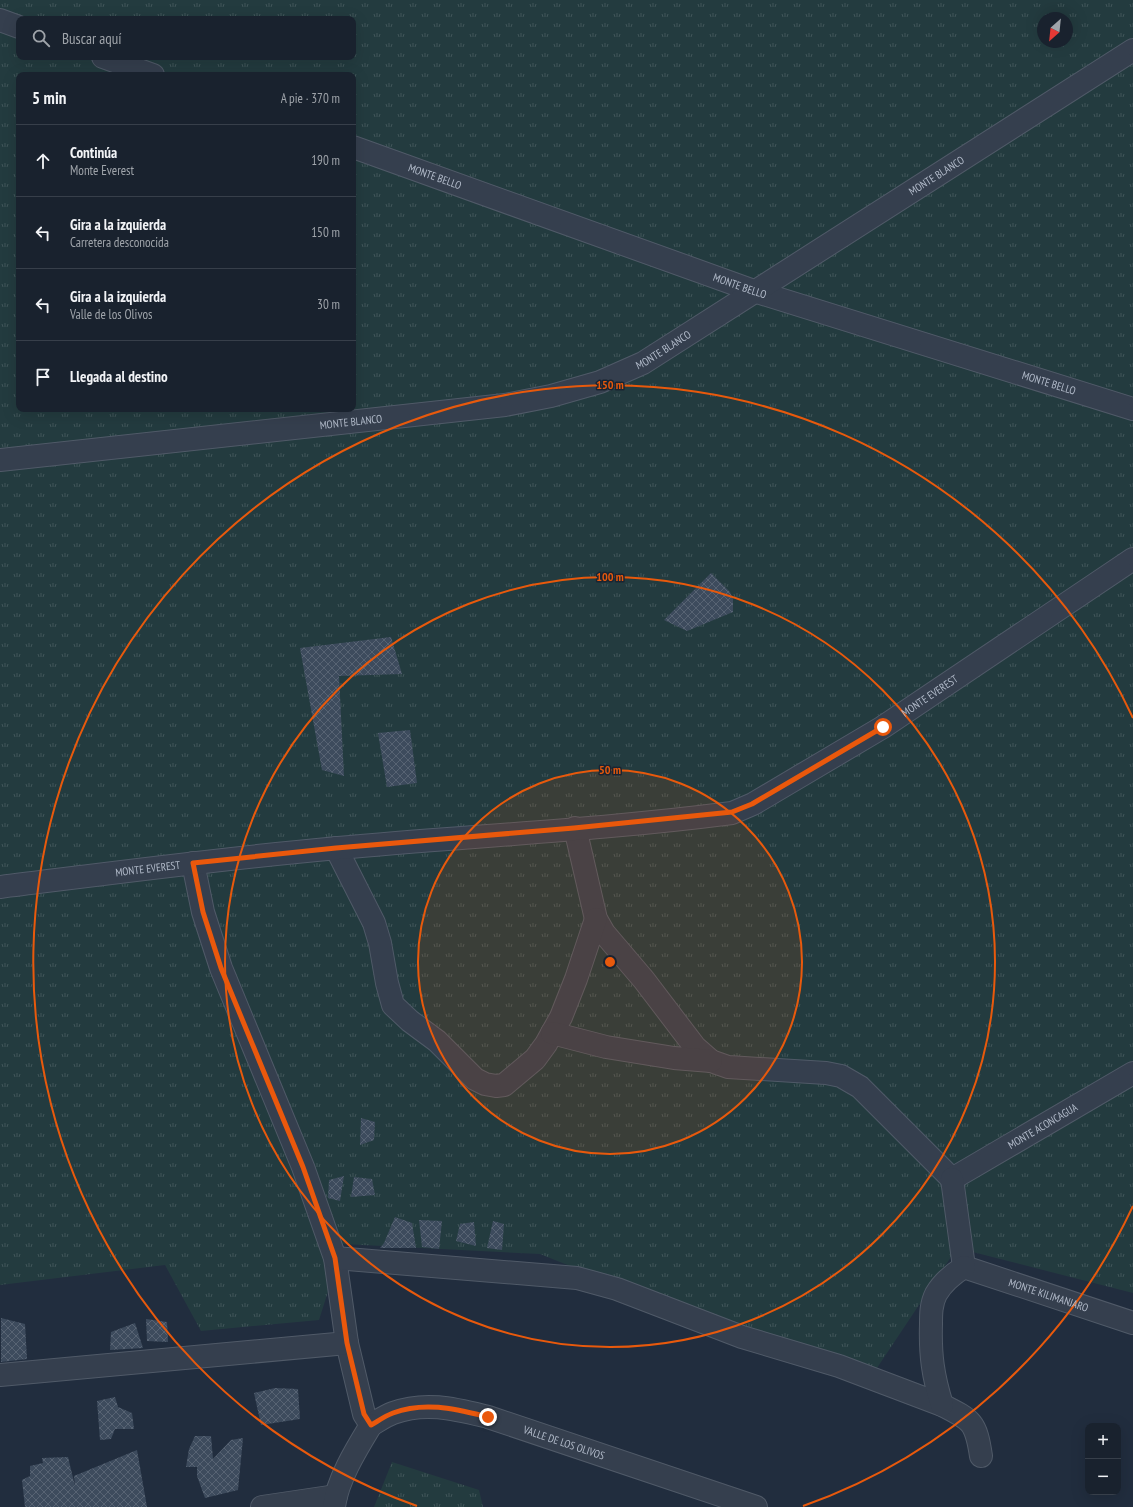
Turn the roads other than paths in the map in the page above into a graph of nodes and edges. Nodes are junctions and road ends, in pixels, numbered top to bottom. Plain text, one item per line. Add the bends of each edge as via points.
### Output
1 (0, 20) edge
2 (16, 26) edge
3 (1133, 50) edge
4 (111, 60) edge
5 (145, 72) edge
6 (356, 148) edge
7 (754, 291) junction
8 (1133, 409) edge
9 (0, 460) edge
10 (1133, 559) edge
11 (574, 828) junction
12 (336, 848) junction
13 (193, 863) junction
14 (0, 887) edge
15 (596, 919) junction
16 (552, 1033) junction
17 (711, 1061) junction
18 (1133, 1073) edge
19 (952, 1179) junction
20 (335, 1258) junction
21 (964, 1267) junction
22 (1133, 1323) edge
23 (347, 1343) junction
24 (0, 1375) edge
25 (942, 1405) junction
26 (371, 1425) junction
27 (981, 1456) dead end
28 (335, 1502) edge
29 (262, 1507) edge
30 (756, 1507) edge

1 - 2 street
3 - 7 street, MONTE BLANCO
4 - 5 street
6 - 7 street, MONTE BELLO
7 - 8 street, MONTE BELLO
7 - 9 street, MONTE BLANCO via 643,363 600,382 551,396 505,405
10 - 11 street, MONTE EVEREST via 883,727 752,804 732,812
11 - 12 street, MONTE EVEREST
11 - 15 street
12 - 13 street, MONTE EVEREST
12 - 16 street via 374,923 393,1005 437,1041 475,1079 485,1084 504,1085 536,1059
13 - 14 street, MONTE EVEREST
13 - 20 street via 203,912 221,968 303,1167
15 - 16 street via 561,1017
15 - 17 street via 604,933 644,980 694,1047
16 - 17 street via 606,1047
17 - 19 street via 728,1067 841,1076 860,1087
18 - 19 street, MONTE ACONCAGUA
19 - 21 street
20 - 23 street
20 - 25 street via 576,1278 617,1290 742,1337 839,1366
21 - 22 street, MONTE KILIMANJARO
21 - 25 street via 950,1276 936,1295 932,1307 932,1366
23 - 24 street
23 - 26 street via 364,1414
25 - 27 street via 970,1422 978,1435
26 - 28 street via 356,1450
26 - 30 street, VALLE DE LOS OLIVOS via 392,1413 413,1408 444,1407 488,1417
28 - 29 street

